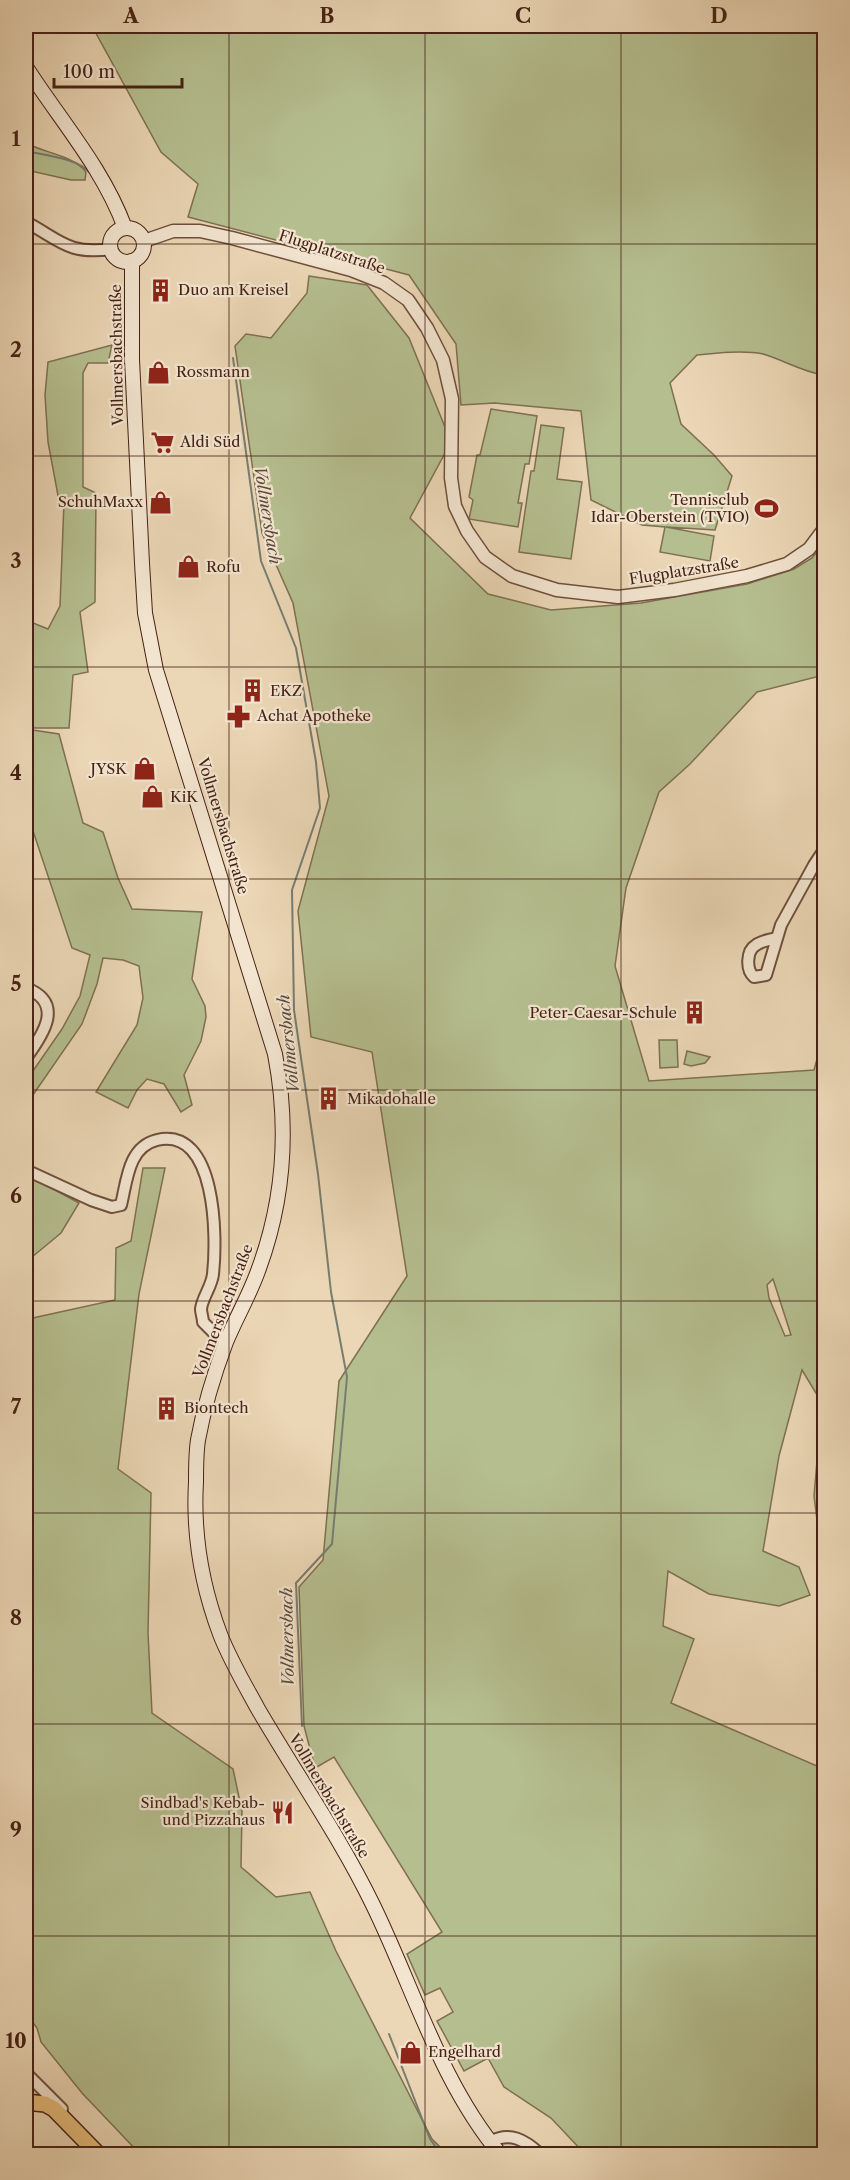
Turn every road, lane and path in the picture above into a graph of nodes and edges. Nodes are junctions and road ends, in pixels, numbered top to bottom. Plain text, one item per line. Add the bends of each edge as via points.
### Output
1 (26, 67) edge
2 (26, 222) edge
3 (125, 228) junction
4 (144, 240) junction
5 (111, 249) junction
6 (132, 261) junction
7 (825, 529) edge
8 (825, 850) edge
9 (776, 938) dead end
10 (26, 988) edge
11 (26, 1058) edge
12 (26, 1170) edge
13 (227, 1340) junction
14 (26, 2073) edge
15 (26, 2102) edge
16 (84, 2141) junction
17 (490, 2142) junction
18 (98, 2154) edge
19 (501, 2154) edge
20 (540, 2154) edge

1 - 3 main road via 115,201
2 - 5 street via 79,251
3 - 4 main road via 135,230
3 - 5 main road via 112,237
4 - 6 main road via 143,253
4 - 7 street, Flugplatzstraße via 173,231 200,231 232,238 351,270 384,283 408,300 443,360 452,399 451,478 455,506 485,557 512,576 557,590 618,597 674,590 787,564 809,549
5 - 6 main road via 117,259
6 - 13 main road, Vollmersbachstraße via 136,460 146,613 156,670 272,1043 282,1102 283,1163 275,1212 257,1273
8 - 9 street
10 - 11 street via 42,998 48,1015 46,1028
12 - 13 street via 112,1207 121,1204 132,1159 140,1149 152,1141 168,1139 190,1148 202,1165 215,1223 213,1276 201,1307 203,1322
13 - 17 main road, Vollmersbachstraße via 209,1392 198,1443 195,1502 197,1543 220,1634 238,1673 374,1905 455,2088
14 - 16 street via 77,2123
15 - 16 main road via 54,2109
16 - 18 main road
17 - 19 main road, Vollmersbachstraße
17 - 20 street via 501,2136 516,2137

